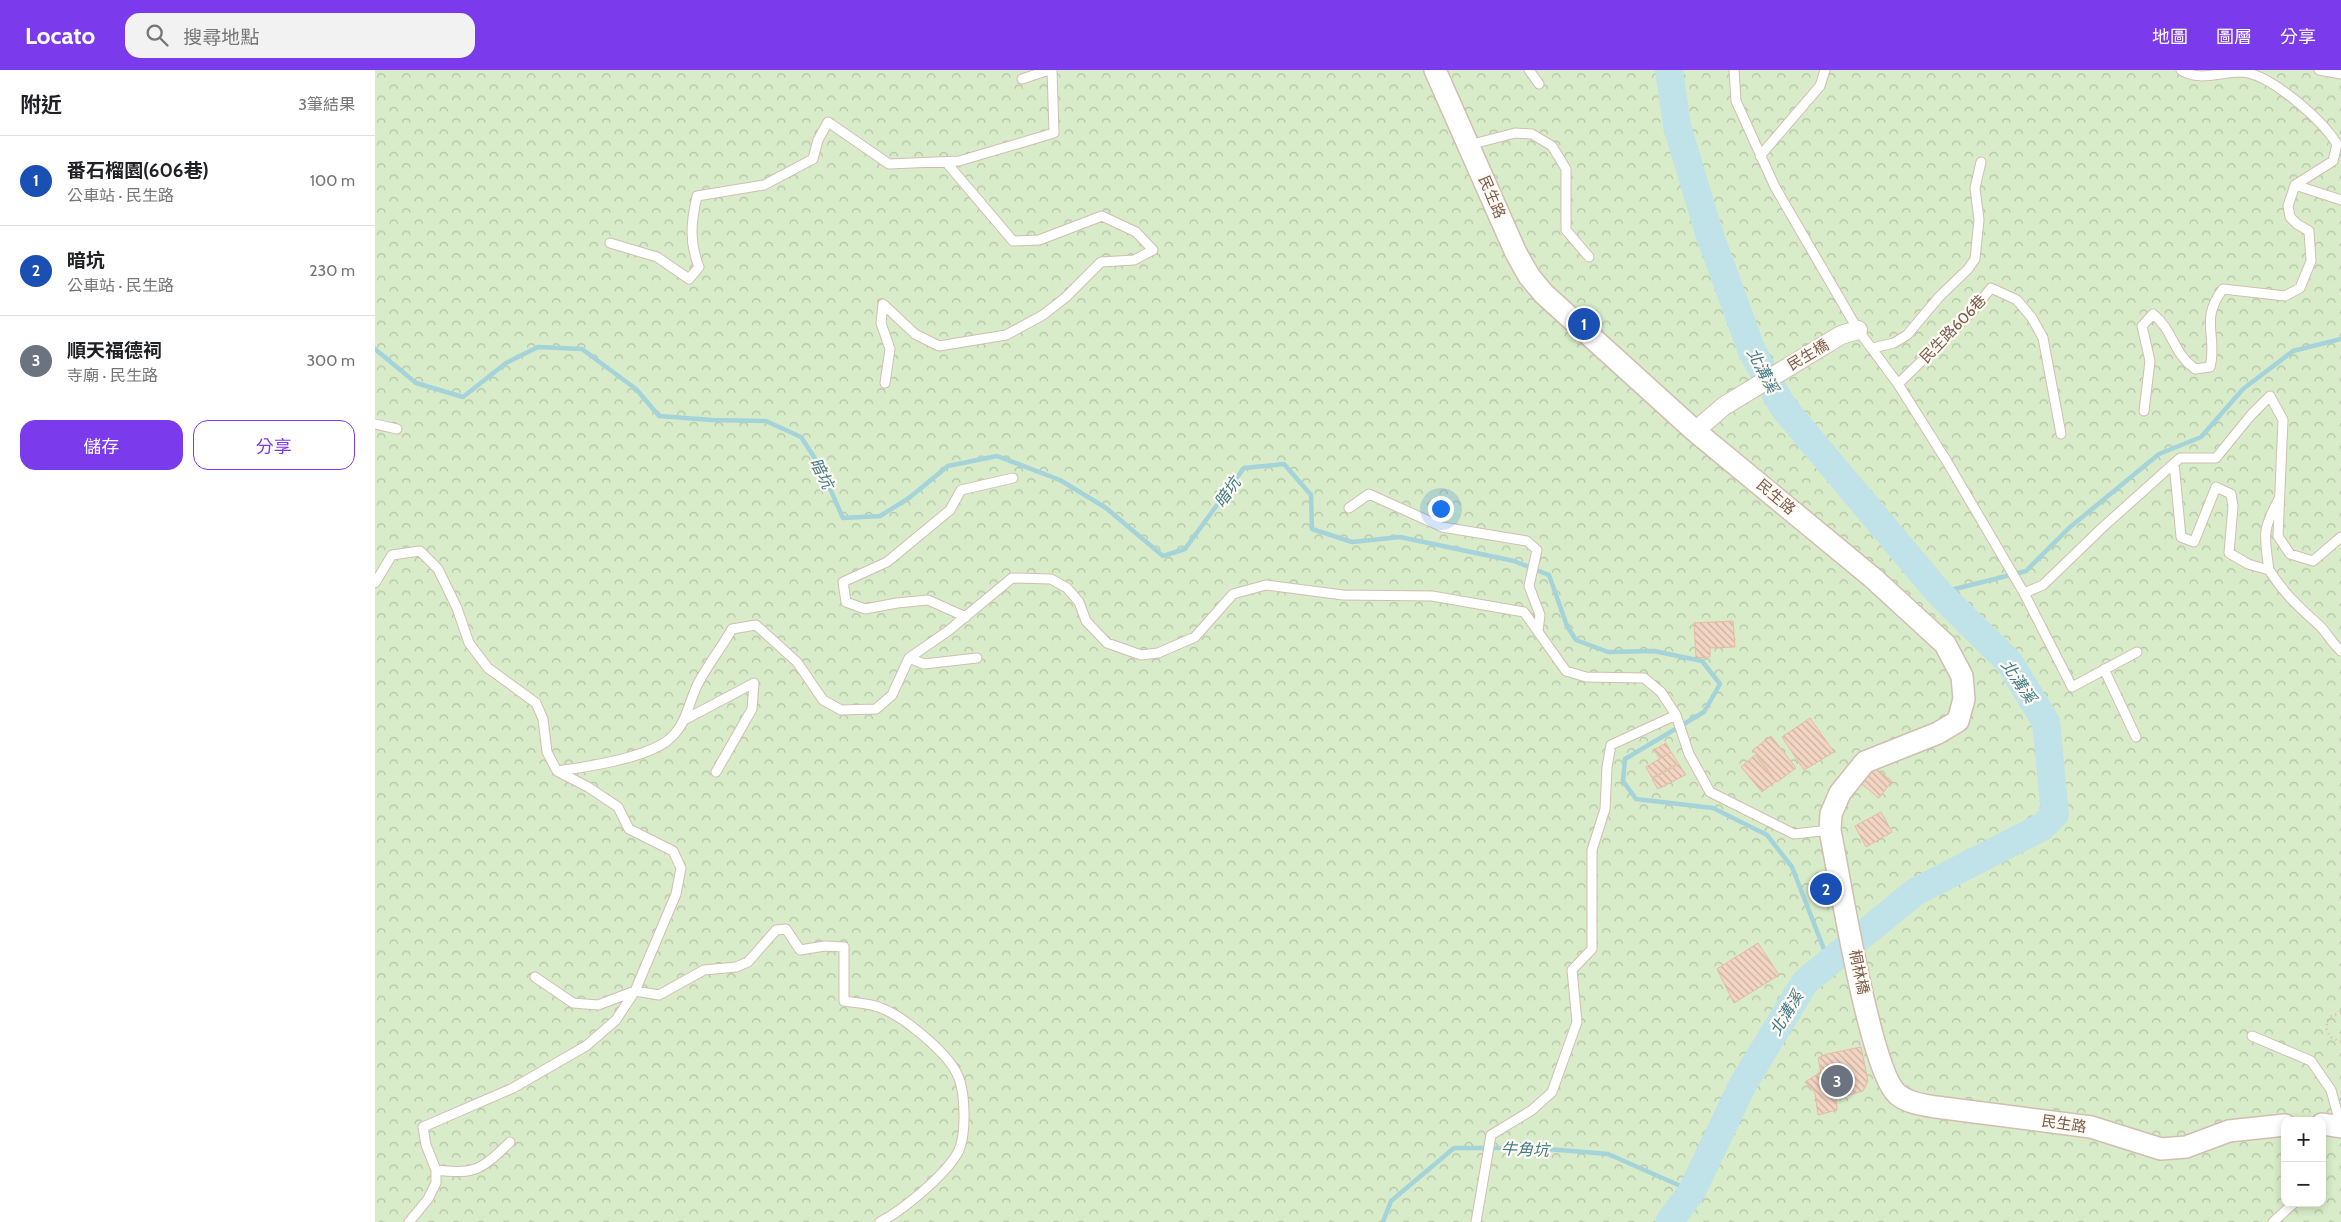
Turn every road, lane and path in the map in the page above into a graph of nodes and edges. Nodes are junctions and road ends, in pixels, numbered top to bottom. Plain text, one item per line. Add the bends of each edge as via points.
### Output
1 (1049, 70) edge
2 (1053, 70) edge
3 (1435, 70) edge
4 (1529, 70) edge
5 (1734, 70) edge
6 (1825, 70) edge
7 (2181, 70) edge
8 (2319, 70) edge
9 (2341, 74) edge
10 (1022, 79) dead end
11 (1539, 84) dead end
12 (1469, 145) junction
13 (1760, 156) junction
14 (946, 162) junction
15 (1981, 162) dead end
16 (2295, 185) junction
17 (2341, 200) edge
18 (610, 243) dead end
19 (1589, 257) dead end
20 (1859, 330) junction
21 (1873, 348) junction
22 (885, 383) dead end
23 (1898, 384) junction
24 (2144, 411) dead end
25 (375, 424) edge
26 (397, 429) dead end
27 (1695, 431) junction
28 (2061, 434) dead end
29 (2174, 463) junction
30 (1013, 478) dead end
31 (2280, 496) junction
32 (1349, 508) dead end
33 (2341, 537) edge
34 (2269, 570) junction
35 (375, 583) edge
36 (2025, 593) junction
37 (966, 617) junction
38 (1538, 632) junction
39 (2341, 651) edge
40 (2137, 652) dead end
41 (909, 658) junction
42 (977, 658) dead end
43 (2104, 670) junction
44 (1676, 715) junction
45 (686, 719) junction
46 (2135, 737) dead end
47 (557, 771) junction
48 (716, 772) dead end
49 (1830, 830) junction
50 (1844, 901) joint
51 (535, 977) dead end
52 (635, 991) junction
53 (2341, 1013) edge
54 (2252, 1036) dead end
55 (2341, 1042) edge
56 (1874, 1043) joint
57 (2281, 1125) edge
58 (2326, 1125) edge
59 (2341, 1127) edge
60 (510, 1142) dead end
61 (436, 1170) junction
62 (2290, 1207) edge
63 (409, 1222) edge
64 (880, 1222) edge
65 (1476, 1222) edge
66 (2273, 1222) edge

1 - 10 lane
2 - 14 lane via 1054,133
3 - 12 street, 民生路
4 - 11 lane
5 - 13 lane via 1736,102
6 - 13 lane via 1820,86
7 - 16 lane via 2190,76 2257,74 2298,102 2322,124 2337,144 2333,161
8 - 9 lane
12 - 19 lane via 1515,133 1532,134 1552,146 1566,170 1566,230
12 - 27 street, 民生路 via 1529,276 1544,294
13 - 20 lane
14 - 18 lane via 889,164 828,122 818,140 813,159 764,185 697,196 691,223 692,250 699,267 689,279 657,257
14 - 22 lane via 1013,241 1039,240 1102,216 1136,232 1153,250 1134,260 1101,262 1043,315 1006,335 939,346 915,334 883,304 881,323 889,349
15 - 21 lane via 1975,188 1979,220 1972,264 1907,335 1894,343
16 - 17 lane
16 - 24 lane via 2288,206 2290,217 2309,231 2310,243 2309,267 2300,288 2285,296 2223,289 2214,301 2210,320 2213,355 2210,367 2195,369 2184,361 2165,324 2153,314 2142,326 2150,362
20 - 21 lane
20 - 27 street, 民生橋 via 1841,335 1724,406
21 - 23 lane
23 - 28 lane, 民生路606巷 via 1971,313 1991,288 2017,300 2043,338
23 - 36 lane
25 - 26 lane
27 - 49 street, 民生路 via 1873,578 1945,644 1962,676 1964,699 1958,721 1938,733 1865,762 1840,793 1831,814
29 - 31 lane via 2180,458 2216,458 2270,396 2283,420
29 - 34 lane via 2181,537 2194,542 2217,487 2231,494 2229,553 2248,564
29 - 36 lane via 2043,585
30 - 37 lane via 961,490 950,510 887,562 843,582 846,602 865,609 928,600
31 - 33 lane via 2278,536 2291,554 2313,561
31 - 34 lane via 2266,522
32 - 38 lane via 1369,494 1441,527 1527,541 1537,550 1529,586 1540,616
34 - 39 lane via 2282,591
35 - 47 lane via 392,554 420,551 438,569 469,642 488,668 536,703 543,719 547,752
36 - 43 lane via 2072,687
37 - 38 lane via 1013,578 1051,579 1067,588 1079,602 1086,622 1107,644 1141,655 1158,653 1195,637 1233,594 1266,585 1343,595 1432,596 1523,612
37 - 41 lane
38 - 44 lane via 1566,671 1586,677 1644,678 1661,692
40 - 43 lane
41 - 42 lane via 924,664
41 - 45 lane via 892,695 876,709 841,710 823,700 797,662 756,624 733,630 696,687
43 - 46 lane
44 - 49 lane via 1689,754 1710,792 1794,834
44 - 65 lane via 1611,745 1605,809 1593,850 1592,949 1571,970 1577,1022 1552,1092 1532,1110 1491,1135
45 - 47 lane via 667,740 651,749 598,765
45 - 48 lane via 754,683 752,709
47 - 52 lane via 618,807 629,829 673,851 681,868 676,894
49 - 50 street, 民生路
50 - 56 street, 桐林橋
51 - 52 lane via 573,1003 598,1005
52 - 61 lane via 617,1020 586,1046 513,1088 423,1127
52 - 64 lane via 659,995 704,970 736,967 748,962 776,930 787,928 800,950 844,947 844,1001 881,1008 925,1036 957,1073 963,1106 965,1133 957,1154 929,1184 895,1214
53 - 55 path via 2329,1018 2326,1028 2330,1037
54 - 59 lane via 2311,1061 2331,1090
56 - 57 street, 民生路 via 1887,1080 1897,1093 1913,1103 2091,1127 2161,1149 2185,1147 2229,1131
58 - 59 street
60 - 61 lane via 486,1166 461,1173
61 - 63 lane via 436,1183
62 - 66 lane

